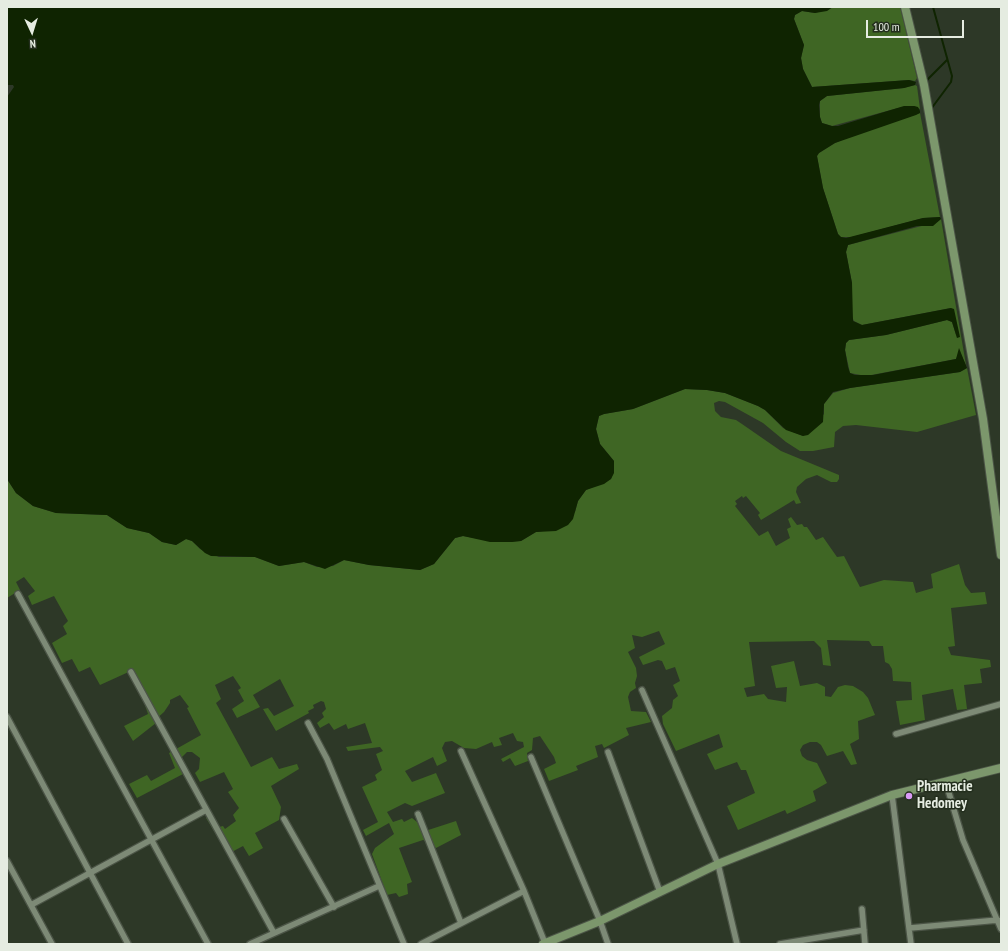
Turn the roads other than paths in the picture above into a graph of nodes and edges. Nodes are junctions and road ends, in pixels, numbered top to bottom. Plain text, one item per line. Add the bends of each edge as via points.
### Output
1 (905, 7) edge
2 (1001, 555) edge
3 (18, 594) dead end
4 (131, 672) dead end
5 (642, 690) dead end
6 (1001, 704) edge
7 (7, 717) edge
8 (308, 723) dead end
9 (9, 728) edge
10 (896, 734) dead end
11 (462, 751) dead end
12 (608, 752) dead end
13 (532, 757) dead end
14 (1001, 768) edge
15 (946, 783) junction
16 (892, 795) junction
17 (206, 810) junction
18 (418, 814) dead end
19 (284, 818) dead end
20 (152, 840) junction
21 (7, 861) edge
22 (718, 864) junction
23 (90, 873) junction
24 (379, 886) junction
25 (524, 891) junction
26 (660, 892) junction
27 (31, 905) junction
28 (334, 907) junction
29 (862, 909) dead end
30 (998, 920) junction
31 (600, 921) junction
32 (461, 923) junction
33 (910, 928) junction
34 (1001, 929) edge
35 (864, 930) junction
36 (274, 933) junction
37 (544, 943) edge
38 (52, 944) edge
39 (128, 944) edge
40 (208, 944) edge
41 (250, 944) edge
42 (404, 944) edge
43 (421, 944) edge
44 (608, 944) edge
45 (737, 944) edge
46 (780, 944) edge
47 (865, 944) edge
48 (911, 944) edge

1 - 2 street via 924,84 981,411
3 - 20 street
4 - 17 street
5 - 22 street
6 - 10 street
7 - 9 street
8 - 24 street via 327,759
9 - 23 street
11 - 25 street
12 - 26 street
13 - 31 street
14 - 15 street
15 - 16 street
15 - 30 street via 963,840
16 - 22 street
16 - 33 street
17 - 20 street
17 - 36 street
18 - 32 street
19 - 28 street
20 - 23 street
20 - 40 street
21 - 27 street
22 - 26 street
22 - 45 street
23 - 27 street
23 - 39 street
24 - 28 street
24 - 42 street
25 - 32 street
25 - 37 street
26 - 31 street
27 - 38 street
28 - 36 street
29 - 35 street
30 - 33 street
30 - 34 street
31 - 37 street
31 - 44 street
32 - 43 street
33 - 48 street
35 - 46 street
35 - 47 street
36 - 41 street

